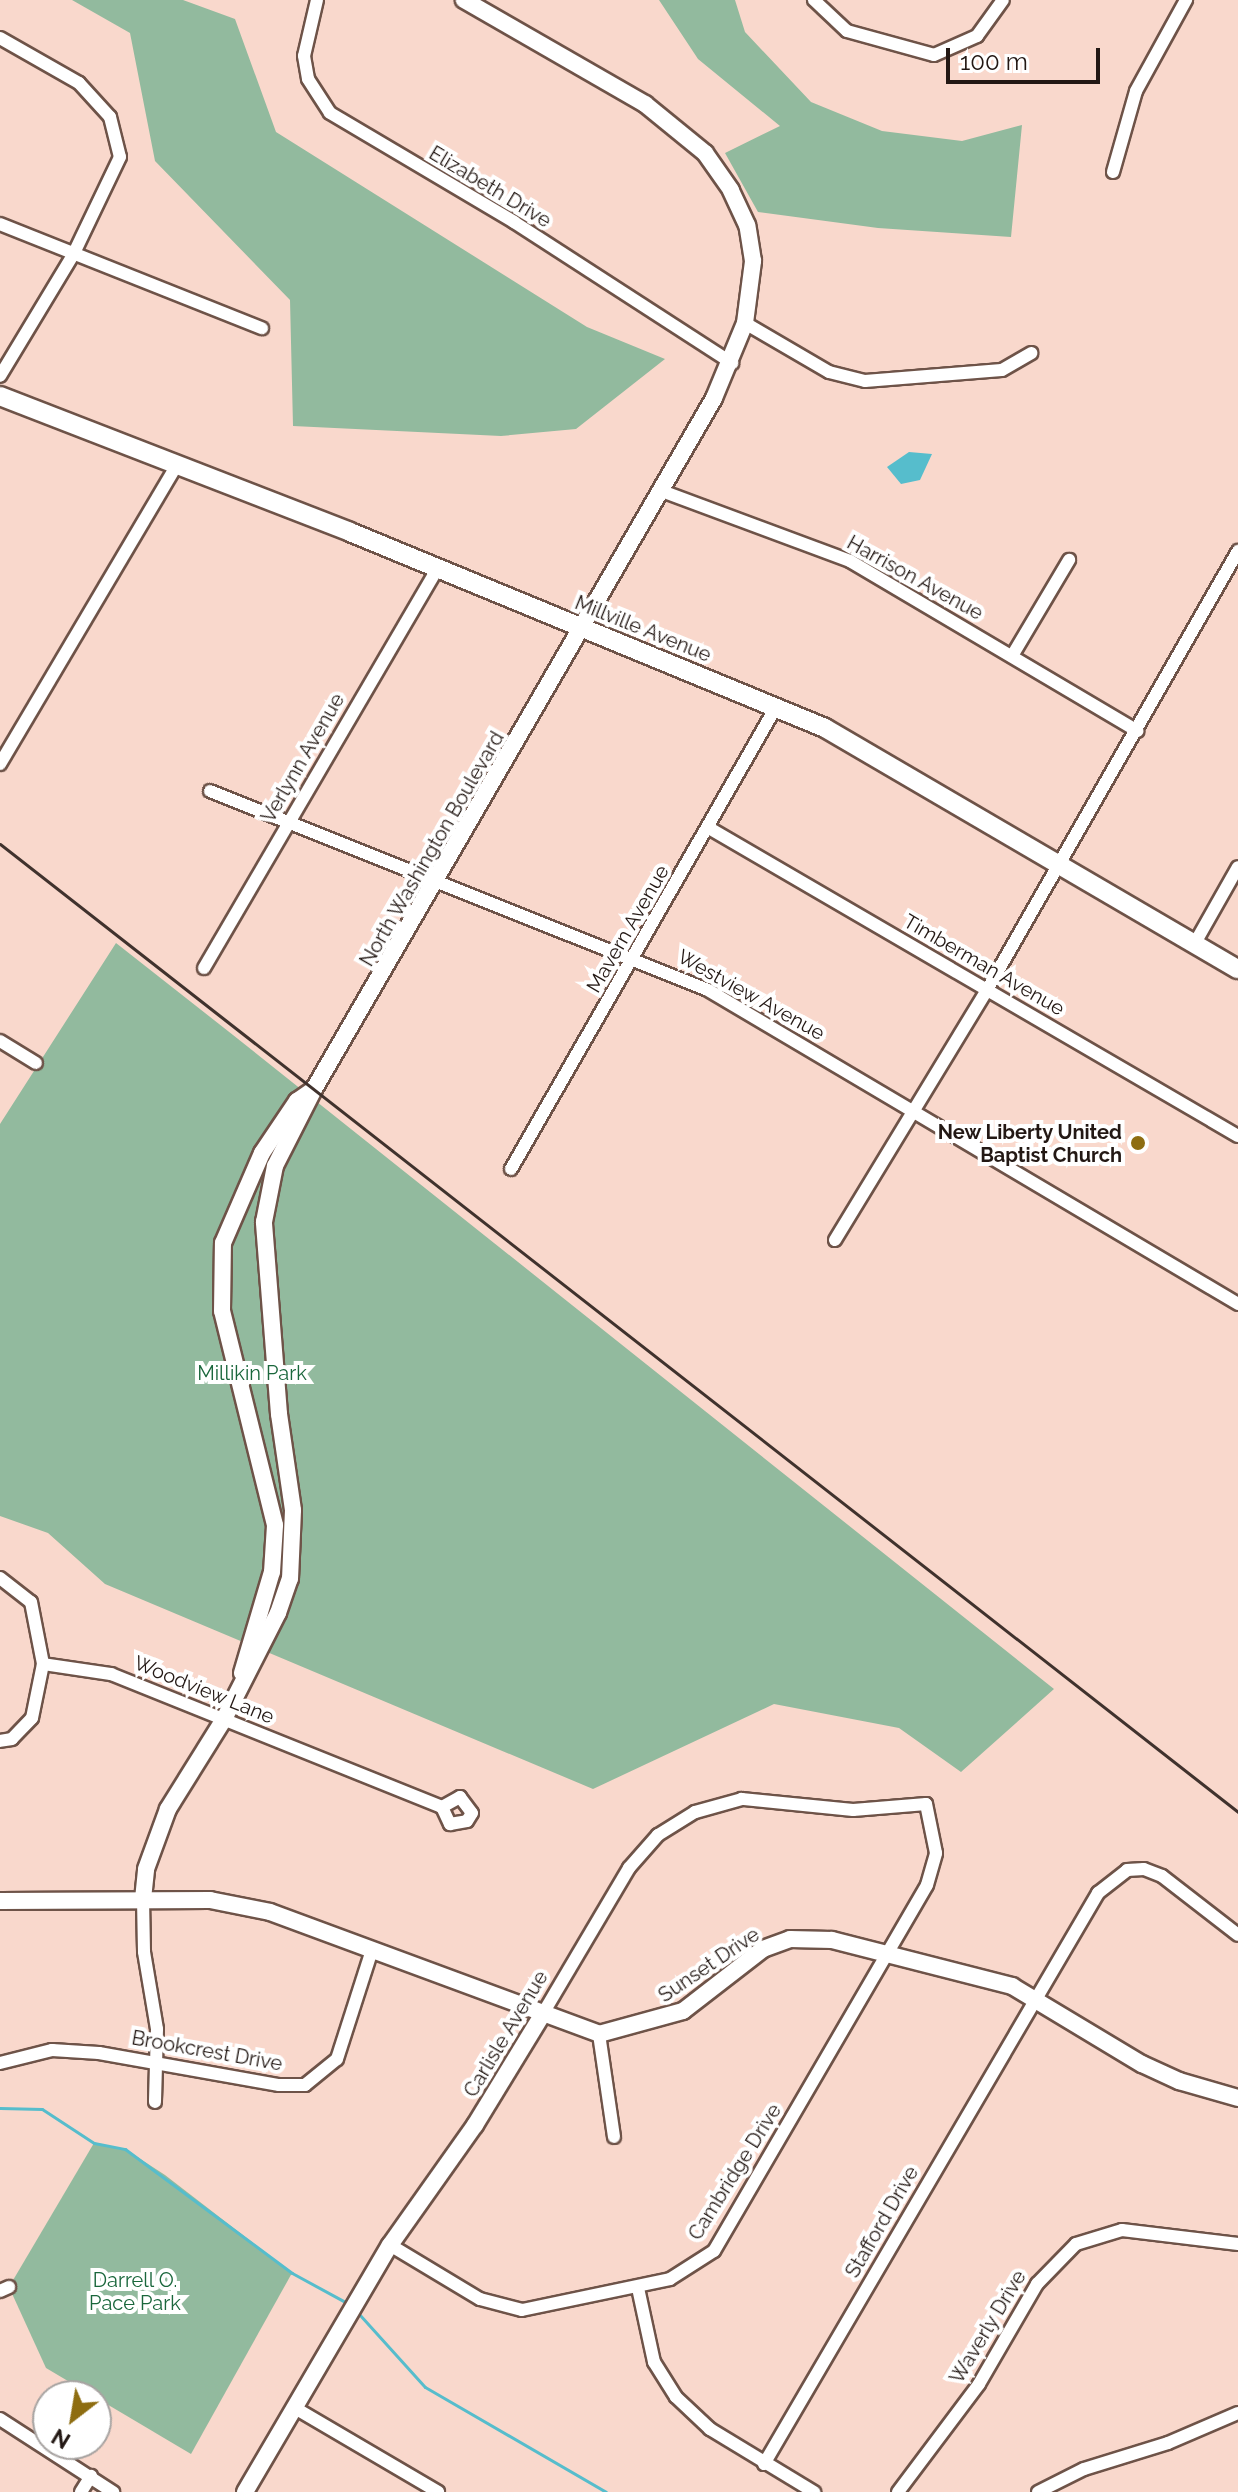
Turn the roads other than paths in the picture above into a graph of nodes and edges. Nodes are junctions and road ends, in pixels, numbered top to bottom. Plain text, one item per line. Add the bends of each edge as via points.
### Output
1 (317, 0) edge
2 (464, 0) edge
3 (814, 0) edge
4 (1003, 0) edge
5 (1186, 0) edge
6 (0, 38) edge
7 (1113, 172) dead end
8 (0, 224) edge
9 (73, 255) junction
10 (745, 323) junction
11 (262, 328) dead end
12 (1031, 353) dead end
13 (732, 363) junction
14 (0, 376) edge
15 (0, 396) edge
16 (176, 466) junction
17 (659, 490) junction
18 (1238, 551) edge
19 (1069, 560) dead end
20 (437, 569) junction
21 (582, 627) junction
22 (1012, 656) junction
23 (776, 707) junction
24 (1138, 731) junction
25 (0, 764) edge
26 (210, 791) dead end
27 (290, 820) junction
28 (709, 828) junction
29 (1060, 864) junction
30 (1238, 867) edge
31 (440, 880) junction
32 (1195, 943) junction
33 (635, 957) junction
34 (204, 968) dead end
35 (1238, 969) edge
36 (987, 990) junction
37 (0, 1041) edge
38 (36, 1063) dead end
39 (314, 1089) junction
40 (914, 1111) junction
41 (1238, 1136) edge
42 (511, 1169) dead end
43 (835, 1240) dead end
44 (1238, 1304) edge
45 (0, 1578) edge
46 (43, 1664) junction
47 (241, 1678) junction
48 (224, 1719) junction
49 (0, 1741) edge
50 (926, 1804) joint
51 (442, 1807) dead end
52 (143, 1899) junction
53 (0, 1901) edge
54 (1238, 1935) edge
55 (371, 1953) junction
56 (891, 1953) junction
57 (1035, 1999) junction
58 (541, 2017) junction
59 (599, 2034) junction
60 (0, 2063) edge
61 (158, 2063) junction
62 (1238, 2098) edge
63 (155, 2102) dead end
64 (614, 2137) dead end
65 (1238, 2244) edge
66 (390, 2245) junction
67 (638, 2288) junction
68 (295, 2408) junction
69 (1238, 2413) edge
70 (0, 2419) edge
71 (764, 2464) junction
72 (91, 2476) junction
73 (416, 2479) junction
74 (81, 2492) edge
75 (113, 2492) edge
76 (245, 2492) edge
77 (409, 2492) edge
78 (438, 2492) edge
79 (814, 2492) edge
80 (898, 2492) edge
81 (1038, 2492) edge

1 - 13 street, Elizabeth Drive via 304,56 308,79 330,113 514,222
2 - 10 street, North Washington Boulevard via 645,104 705,153 747,225 753,261
3 - 4 street via 847,31 918,54 959,46 995,18
5 - 7 street via 1136,91
6 - 9 street via 79,83 110,117 120,157
8 - 9 street
9 - 11 street
9 - 14 street
10 - 12 street via 829,372 865,381 1002,370
10 - 13 street, North Washington Boulevard
13 - 17 street, North Washington Boulevard
15 - 16 main road, Millville Avenue
16 - 20 main road, Millville Avenue
16 - 25 street
17 - 21 street, North Washington Boulevard
17 - 22 street, Harrison Avenue via 850,561
18 - 24 street
19 - 22 street
20 - 21 main road, Millville Avenue
20 - 27 street, Verlynn Avenue
21 - 23 main road, Millville Avenue
21 - 31 street, North Washington Boulevard
22 - 24 street, Harrison Avenue
23 - 28 street, Mavern Avenue
23 - 29 main road, Millville Avenue via 825,728
24 - 29 street
26 - 27 street, Westview Avenue
27 - 31 street, Westview Avenue
27 - 34 street, Verlynn Avenue
28 - 33 street, Mavern Avenue
28 - 36 street, Timberman Avenue
29 - 32 main road, Millville Avenue
29 - 36 street
30 - 32 street
31 - 33 street, Westview Avenue
31 - 39 street, North Washington Boulevard
32 - 35 main road, Millville Avenue
33 - 40 street, Westview Avenue via 708,990
33 - 42 street, Mavern Avenue
36 - 40 street
36 - 41 street, Timberman Avenue
37 - 38 street
39 - 47 street, North Washington Boulevard via 275,1166 264,1222 272,1343 293,1510 290,1579 278,1613
39 - 47 street, North Washington Boulevard via 297,1101 262,1153 223,1243 222,1311 275,1525 272,1572 245,1648
40 - 43 street
40 - 44 street, Westview Avenue
45 - 46 street via 31,1602
46 - 48 street, Woodview Lane via 111,1674
46 - 49 street via 32,1718 12,1739
47 - 48 street, North Washington Boulevard
48 - 51 street, Woodview Lane
48 - 52 street, North Washington Boulevard via 168,1809 146,1869
50 - 56 street, Cambridge Drive via 934,1868
50 - 58 street, Carlisle Avenue via 853,1810 742,1799 695,1812 658,1835 629,1868
52 - 53 street
52 - 55 street via 210,1900 270,1912
52 - 61 street, North Washington Boulevard
54 - 57 street, Stafford Drive via 1162,1876 1127,1870 1098,1893
55 - 58 street
55 - 61 street, Brookcrest Drive via 337,2059 305,2085
56 - 57 street, Sunset Drive via 985,1976
56 - 59 street, Sunset Drive via 832,1940 790,1939 741,1962 683,2011
56 - 67 street, Cambridge Drive via 714,2251 670,2279
57 - 62 street, Sunset Drive via 1142,2064
57 - 71 street, Stafford Drive
58 - 59 street
58 - 66 street, Carlisle Avenue via 475,2125
59 - 64 street
60 - 61 street, Brookcrest Drive via 52,2050
61 - 63 street, North Washington Boulevard
65 - 80 street, Waverly Drive via 1122,2230 1076,2244 1037,2284 979,2384
66 - 67 street, Cambridge Drive via 480,2299 522,2310
66 - 68 street, Carlisle Avenue
67 - 71 street via 654,2362 676,2397 710,2429
68 - 73 street
68 - 76 street, Carlisle Avenue
69 - 81 street via 1168,2443 1084,2469
70 - 72 street
71 - 79 street
72 - 74 street
72 - 75 street
73 - 77 street
73 - 78 street

